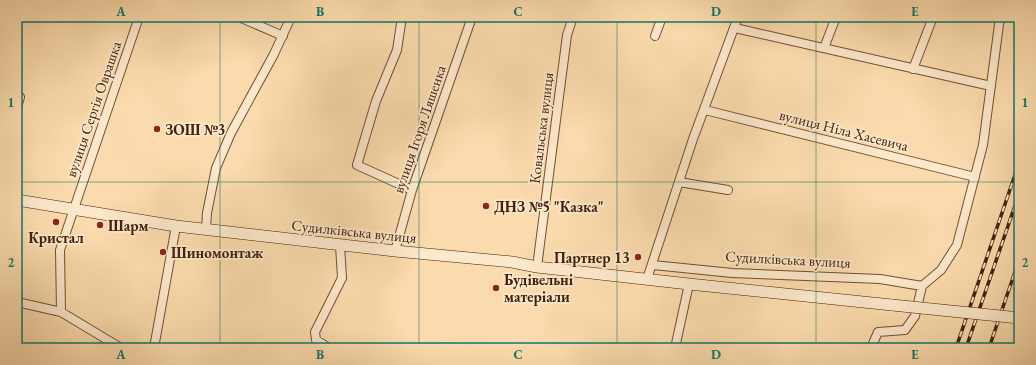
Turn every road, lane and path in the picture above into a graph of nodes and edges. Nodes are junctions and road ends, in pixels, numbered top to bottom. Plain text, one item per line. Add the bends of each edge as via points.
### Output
1 (139, 17) edge
2 (239, 17) edge
3 (291, 17) edge
4 (402, 17) edge
5 (472, 17) edge
6 (573, 17) edge
7 (662, 17) edge
8 (738, 17) edge
9 (836, 17) edge
10 (933, 17) edge
11 (1000, 17) edge
12 (734, 28) junction
13 (283, 36) junction
14 (655, 36) dead end
15 (824, 48) junction
16 (913, 69) junction
17 (991, 86) junction
18 (17, 95) edge
19 (17, 107) edge
20 (705, 110) junction
21 (976, 177) junction
22 (679, 182) junction
23 (412, 190) junction
24 (728, 190) dead end
25 (17, 200) edge
26 (72, 210) junction
27 (176, 226) junction
28 (206, 229) junction
29 (340, 245) junction
30 (395, 251) junction
31 (653, 265) junction
32 (537, 267) junction
33 (647, 279) junction
34 (689, 284) junction
35 (922, 286) junction
36 (17, 302) edge
37 (60, 312) junction
38 (1019, 318) edge
39 (121, 348) edge
40 (154, 348) edge
41 (329, 348) edge
42 (675, 348) edge
43 (871, 348) edge

1 - 26 street, вулиця Сергія Оврашка
2 - 13 street
3 - 13 street
4 - 23 street via 398,50 376,101 357,165
5 - 23 street, вулиця Ігоря Ляшенка
6 - 32 street, Ковальська вулиця via 567,35
7 - 14 street
8 - 12 street
9 - 15 street
10 - 16 street
11 - 17 street
12 - 15 street
12 - 20 street
13 - 28 street via 231,133 216,168
15 - 16 street
16 - 17 street
17 - 21 street
18 - 19 street via 20,97
20 - 21 street, вулиця Ніла Хасевича
20 - 22 street
21 - 35 street via 957,245 941,270
22 - 24 street
22 - 31 street
23 - 30 street, вулиця Ігоря Ляшенка
25 - 26 main road, Судилківська вулиця
26 - 27 main road, Судилківська вулиця
26 - 37 street, вулиця Сергія Оврашка via 60,250
27 - 28 main road, Судилківська вулиця
27 - 40 street
28 - 29 main road, Судилківська вулиця
29 - 30 main road, Судилківська вулиця
29 - 41 street via 342,278 315,332 316,340
30 - 32 main road, Судилківська вулиця via 512,262
31 - 33 street
31 - 35 street, Судилківська вулиця via 732,272 880,279
32 - 33 main road, Судилківська вулиця
33 - 34 main road, Судилківська вулиця
34 - 38 main road, Судилківська вулиця, bridge
34 - 42 street
35 - 43 street via 915,316 905,330 878,332
36 - 37 street
37 - 39 street

